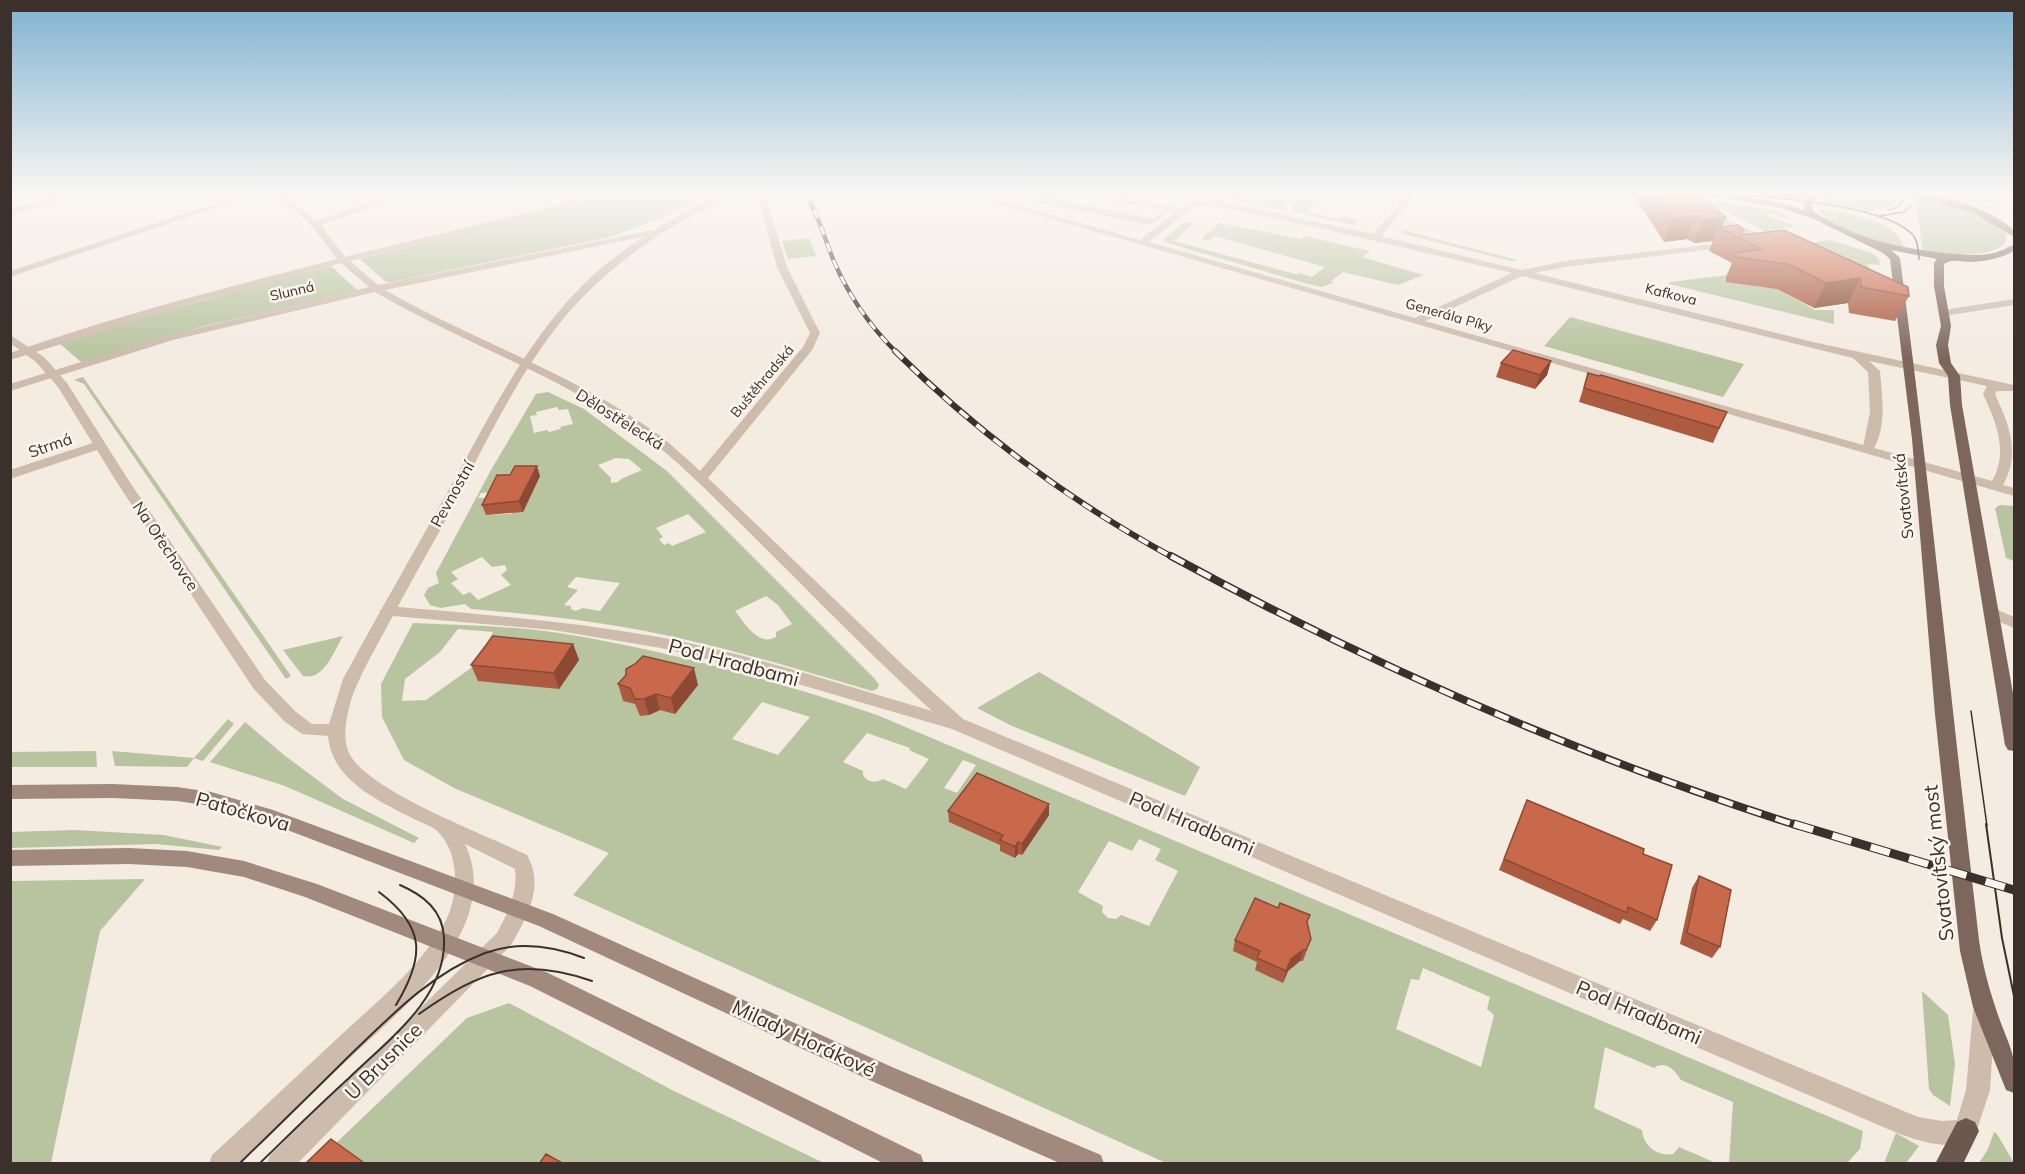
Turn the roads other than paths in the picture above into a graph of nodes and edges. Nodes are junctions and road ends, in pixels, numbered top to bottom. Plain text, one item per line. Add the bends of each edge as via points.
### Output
1 (87, 249) edge
2 (334, 249) edge
3 (389, 249) edge
4 (569, 249) edge
5 (632, 249) edge
6 (777, 249) edge
7 (1162, 249) edge
8 (1426, 249) edge
9 (1687, 249) edge
10 (1881, 249) edge
11 (1898, 249) edge
12 (2014, 249) edge
13 (1956, 257) junction
14 (343, 260) junction
15 (1521, 273) junction
16 (10, 274) edge
17 (377, 288) junction
18 (1886, 298) edge
19 (2014, 302) edge
20 (1900, 305) junction
21 (1944, 313) junction
22 (1416, 322) junction
23 (10, 338) edge
24 (28, 350) junction
25 (1854, 356) junction
26 (10, 357) edge
27 (525, 364) junction
28 (1909, 367) junction
29 (54, 373) junction
30 (1954, 376) junction
31 (2009, 387) edge
32 (10, 388) edge
33 (99, 445) junction
34 (1866, 450) junction
35 (1920, 465) junction
36 (10, 475) edge
37 (700, 478) junction
38 (1969, 479) junction
39 (1995, 487) junction
40 (2014, 492) edge
41 (387, 611) junction
42 (1991, 612) junction
43 (2014, 623) edge
44 (958, 724) junction
45 (337, 730) junction
46 (2014, 745) edge
47 (1951, 770) joint
48 (10, 792) edge
49 (443, 826) junction
50 (10, 858) edge
51 (465, 888) junction
52 (518, 908) junction
53 (446, 942) junction
54 (487, 958) junction
55 (1984, 1007) junction
56 (2014, 1082) edge
57 (1966, 1131) junction
58 (221, 1164) edge
59 (279, 1164) edge
60 (912, 1164) edge
61 (1092, 1164) edge
62 (1948, 1164) edge

1 - 16 street
2 - 14 street, Dělostřelecká
3 - 14 street, Slunná
4 - 17 street, Slunná
5 - 27 street, Pevnostní via 582,291
6 - 37 street, Buštěhradská via 815,333 811,343
7 - 22 street, Generála Píky
8 - 15 street, Kafkova
9 - 15 street
10 - 20 main road, Svatovítská via 1895,258
11 - 13 main road
12 - 13 main road via 1991,256
13 - 21 main road via 1939,263
14 - 17 street, Dělostřelecká
14 - 24 street, Slunná via 145,313
15 - 22 street
15 - 25 street, Kafkova
17 - 27 street, Dělostřelecká via 415,311
17 - 29 street, Slunná via 208,327
18 - 20 street
19 - 21 street
20 - 28 main road, Svatovítská
21 - 30 main road via 1942,345 1945,363
22 - 34 street, Generála Píky
23 - 24 street, Na Ořechovce
24 - 26 street, Slunná
24 - 29 street, Na Ořechovce
25 - 28 street, Kafkova
25 - 34 street, Svatovítská via 1874,371 1876,408 1872,442
27 - 37 street, Dělostřelecká via 606,406 656,438
27 - 41 street, Pevnostní
28 - 30 street, Kafkova
28 - 35 main road, Svatovítská
29 - 32 street, Slunná
29 - 33 street, Na Ořechovce
30 - 31 street, Kafkova
30 - 38 main road
31 - 39 street via 1992,388 1989,394 2010,450
33 - 36 street, Strmá
33 - 45 street, Na Ořechovce via 272,699 308,730
34 - 35 street, Generála Píky
35 - 38 street, Generála Píky
35 - 47 main road, Svatovítská
37 - 44 street, Dělostřelecká
38 - 39 street, Generála Píky
38 - 42 main road
39 - 40 street, Generála Píky
41 - 44 street, Pod Hradbami via 553,625 660,643
41 - 45 street, Pevnostní via 351,679 341,704
42 - 43 street
42 - 46 main road
44 - 57 street, Pod Hradbami via 1911,1126 1941,1134
45 - 49 street, Pevnostní via 343,760 360,777
47 - 55 main road, Svatovítský most via 1970,951
48 - 51 main road, Patočkova via 123,791 211,799 273,817
49 - 51 street, Pevnostní via 461,854
49 - 52 street, Pevnostní via 520,861 527,882
50 - 53 main road via 129,856 215,863 310,890
51 - 52 main road, Patočkova
51 - 53 street, U Brusnice via 462,906
52 - 54 street, U Brusnice via 504,939
52 - 61 main road, Milady Horákové via 884,1075
53 - 54 main road
53 - 58 street, U Brusnice via 408,985
54 - 59 street, U Brusnice
54 - 60 main road via 599,1008
55 - 56 main road
55 - 57 street via 1978,1090
57 - 62 highway

